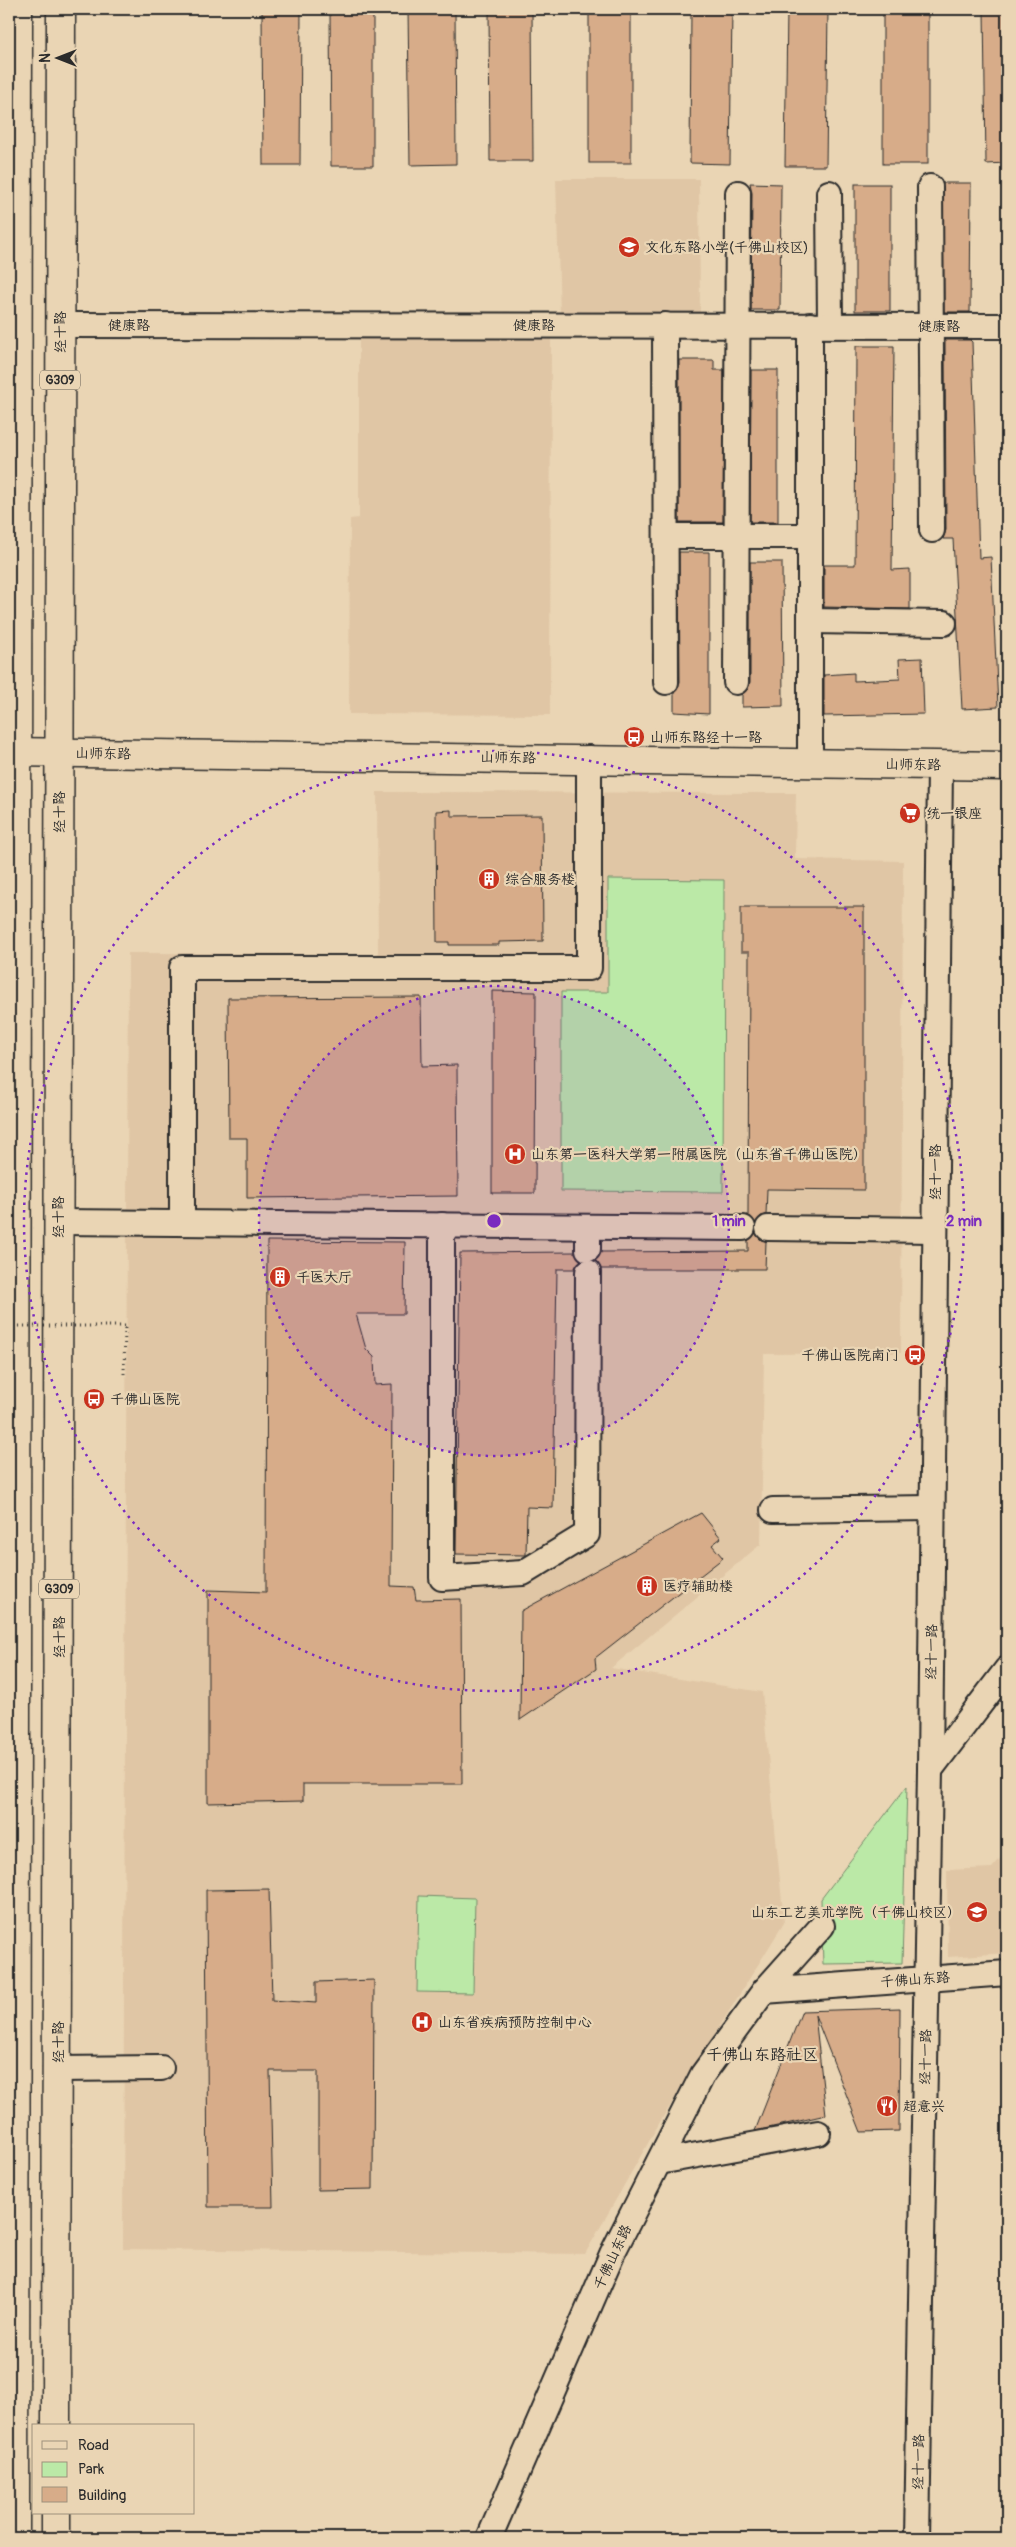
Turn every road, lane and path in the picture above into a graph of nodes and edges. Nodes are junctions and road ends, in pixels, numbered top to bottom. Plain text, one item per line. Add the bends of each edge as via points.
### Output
1 (18, 9) edge
2 (61, 9) edge
3 (930, 187) dead end
4 (738, 194) dead end
5 (829, 194) dead end
6 (60, 325) junction
7 (656, 325) junction
8 (738, 325) junction
9 (820, 325) junction
10 (931, 326) junction
11 (1007, 326) edge
12 (13, 332) edge
13 (932, 530) dead end
14 (666, 536) junction
15 (737, 536) junction
16 (810, 536) junction
17 (810, 621) junction
18 (944, 623) dead end
19 (666, 682) dead end
20 (736, 682) dead end
21 (12, 752) edge
22 (59, 752) junction
23 (589, 758) junction
24 (810, 762) junction
25 (940, 765) junction
26 (1007, 766) edge
27 (12, 982) edge
28 (58, 1222) junction
29 (182, 1223) junction
30 (442, 1225) junction
31 (743, 1228) dead end
32 (768, 1228) dead end
33 (935, 1230) junction
34 (588, 1249) junction
35 (9, 1326) edge
36 (124, 1374) dead end
37 (932, 1508) junction
38 (773, 1510) dead end
39 (12, 1518) edge
40 (1007, 1669) edge
41 (930, 1770) junction
42 (822, 1926) dead end
43 (1007, 1973) edge
44 (926, 1978) junction
45 (764, 1991) junction
46 (161, 2068) dead end
47 (58, 2069) junction
48 (818, 2133) dead end
49 (659, 2162) junction
50 (12, 2324) edge
51 (56, 2424) edge
52 (56, 2514) edge
53 (15, 2538) edge
54 (56, 2538) edge
55 (489, 2538) edge
56 (917, 2538) edge

1 - 12 main road
2 - 6 main road, 经十路 / G309
3 - 10 street
4 - 8 street
5 - 9 street
6 - 7 street, 健康路
6 - 22 main road, 经十路 / G309
7 - 8 street, 健康路
7 - 14 street
8 - 9 street, 健康路
8 - 15 street
9 - 10 street, 健康路
9 - 16 street
10 - 11 street, 健康路
10 - 13 street
12 - 21 main road
14 - 15 street
14 - 19 street
15 - 16 street
15 - 20 street
16 - 17 street
17 - 18 street
17 - 24 street
21 - 22 main road, 山师东路
21 - 27 main road
22 - 23 main road, 山师东路
22 - 28 main road, 经十路 / G309
23 - 24 main road, 山师东路
23 - 29 street via 589,968 182,968
24 - 25 main road, 山师东路
25 - 26 main road, 山师东路
25 - 33 street, 经十一路
27 - 39 main road via 18,1296
28 - 29 street
28 - 47 main road, 经十路 / G309
29 - 30 street
30 - 34 street
30 - 34 street via 442,1578 523,1573 587,1534
31 - 34 street
32 - 33 street
33 - 37 street, 经十一路
35 - 36 path, bridge via 125,1326
37 - 38 street
37 - 41 street, 经十一路
39 - 50 main road
40 - 41 street
41 - 44 street, 经十一路
42 - 45 street, 千佛山东路
43 - 44 street, 千佛山东路
44 - 45 street, 千佛山东路
44 - 56 street, 经十一路
45 - 49 street, 千佛山东路 via 703,2074
46 - 47 street
47 - 51 main road, 经十路 / G309
48 - 49 street
49 - 55 street, 千佛山东路 via 612,2254
50 - 53 main road
52 - 54 main road

